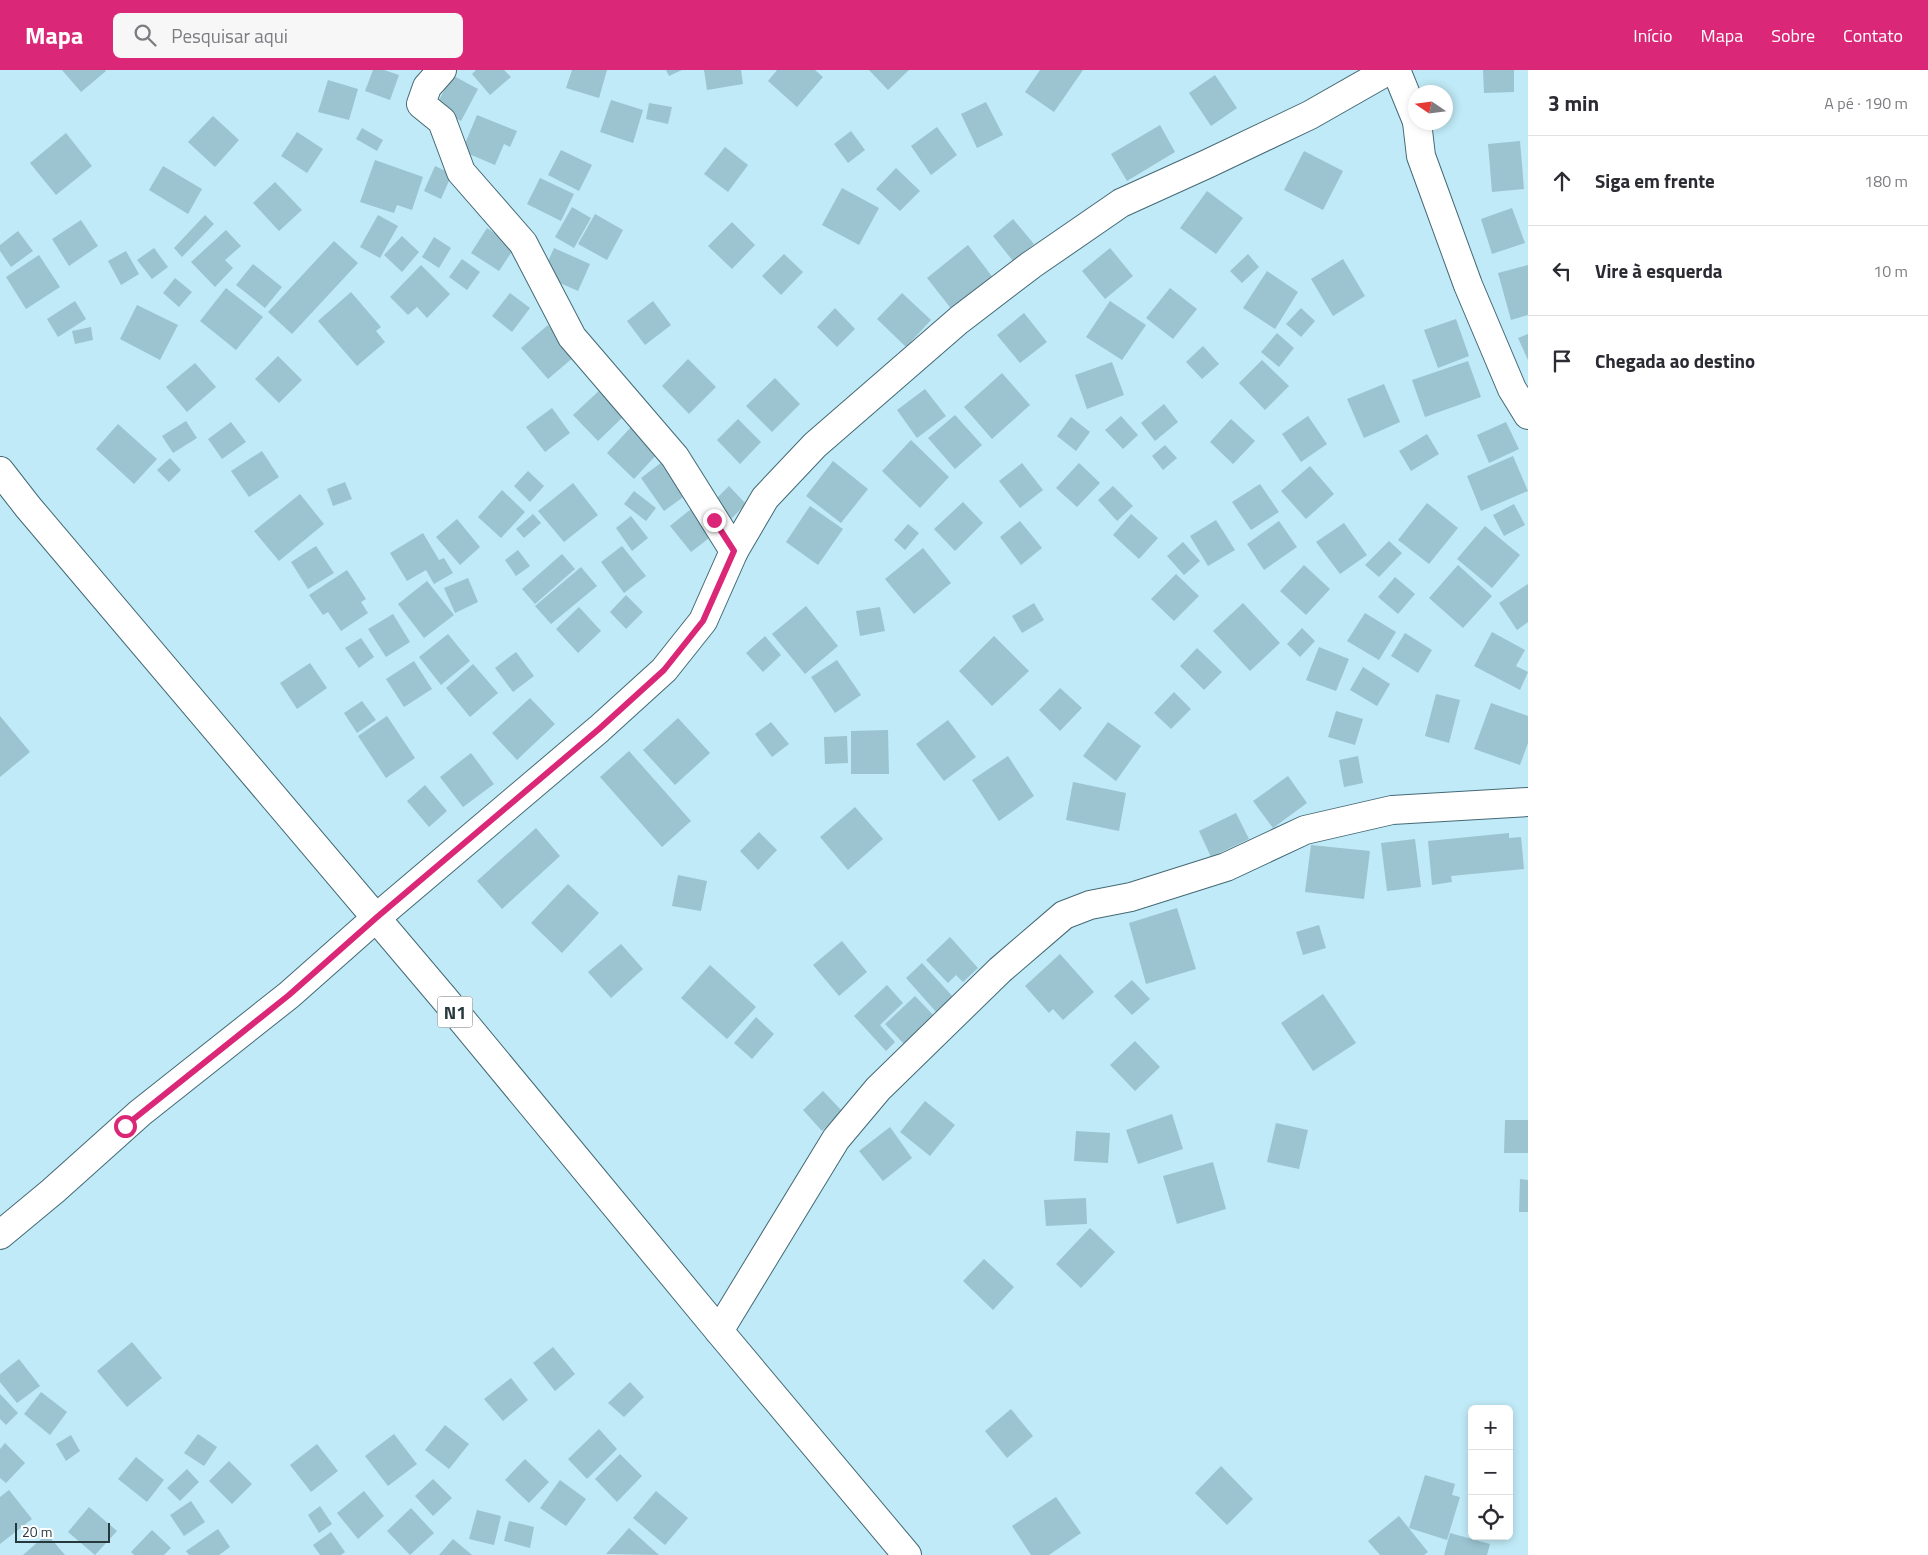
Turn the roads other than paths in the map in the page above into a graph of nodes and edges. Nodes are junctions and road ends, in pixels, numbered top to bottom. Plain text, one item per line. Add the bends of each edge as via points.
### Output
1 (442, 70) edge
2 (1389, 70) edge
3 (1396, 70) edge
4 (1408, 99) edge
5 (1418, 130) edge
6 (1528, 415) edge
7 (0, 471) edge
8 (734, 551) junction
9 (1528, 802) edge
10 (376, 918) junction
11 (0, 1235) edge
12 (719, 1331) junction
13 (907, 1555) edge

1 - 8 main road via 427,87 421,104 442,121 461,172 523,243 572,337 675,457
2 - 8 main road via 1310,115 1121,203 1031,265 959,320 815,445 765,498
3 - 4 main road
5 - 6 main road via 1422,156 1468,285 1512,389
7 - 10 main road, N1
8 - 10 main road via 703,621 664,670
9 - 12 main road via 1392,810 1305,830 1226,867 1064,915 964,1004 878,1089 836,1138
10 - 11 main road via 289,995 140,1113
10 - 12 main road, N1
12 - 13 main road, N1

